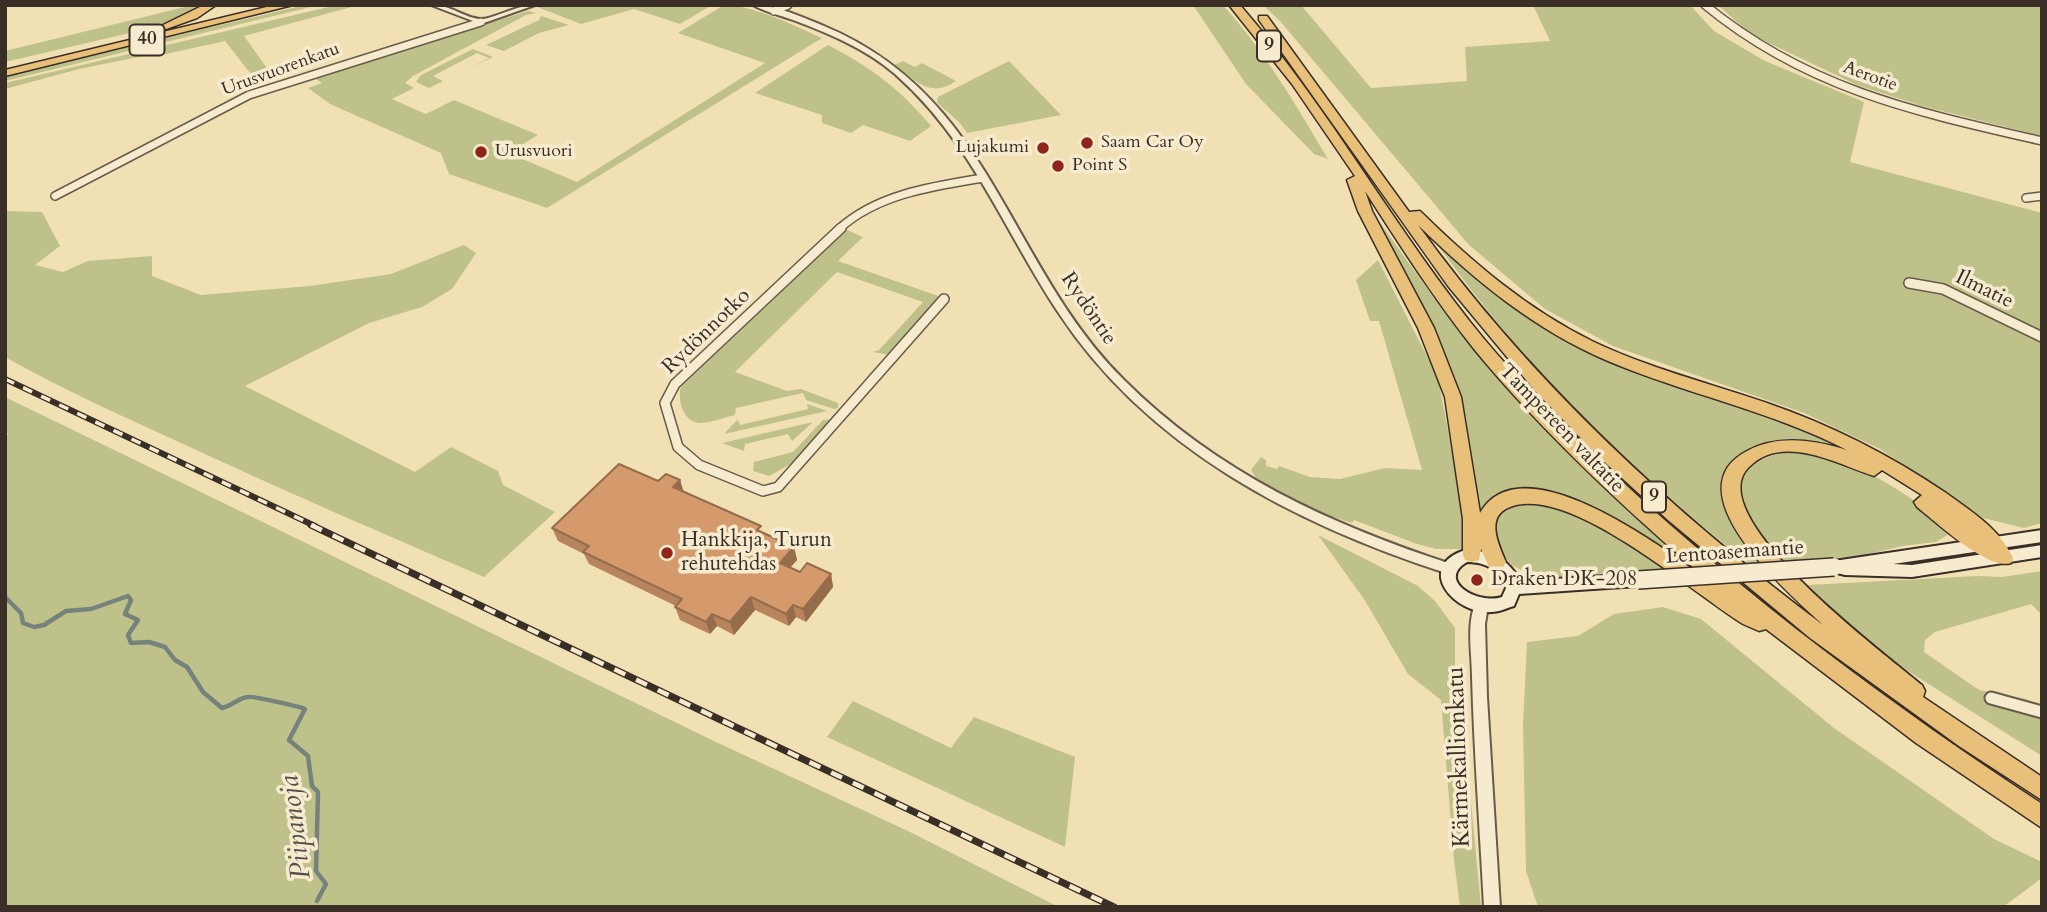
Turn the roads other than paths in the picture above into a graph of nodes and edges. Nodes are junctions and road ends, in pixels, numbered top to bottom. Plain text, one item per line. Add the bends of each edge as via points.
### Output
1 (211, 5) edge
2 (263, 5) edge
3 (288, 5) edge
4 (435, 5) edge
5 (531, 5) edge
6 (757, 5) edge
7 (788, 5) edge
8 (1234, 5) edge
9 (1251, 5) edge
10 (1705, 5) edge
11 (774, 11) junction
12 (481, 22) junction
13 (129, 37) junction
14 (5, 66) edge
15 (5, 73) edge
16 (2042, 141) edge
17 (1345, 153) junction
18 (1378, 177) junction
19 (983, 178) junction
20 (55, 196) dead end
21 (2042, 196) edge
22 (2026, 198) dead end
23 (1909, 283) dead end
24 (944, 299) dead end
25 (2042, 337) edge
26 (2042, 536) edge
27 (1994, 549) junction
28 (2042, 551) edge
29 (1472, 555) junction
30 (1496, 562) junction
31 (1834, 567) junction
32 (1448, 569) junction
33 (1514, 588) junction
34 (1481, 606) junction
35 (1811, 654) junction
36 (1991, 698) dead end
37 (2042, 712) edge
38 (1990, 755) junction
39 (2042, 790) edge
40 (2042, 817) edge
41 (1492, 907) edge

1 - 13 highway via 185,20
2 - 13 highway, 40
3 - 15 highway, 40
4 - 12 street
5 - 12 street, Urusvuorenkatu
6 - 11 street, Rydöntie
7 - 11 street
8 - 17 highway, Tampereen valtatie / 9
9 - 18 highway, Tampereen valtatie / 9
10 - 16 street, Aerotie via 1758,44 1845,86 1927,113
11 - 19 street, Rydöntie via 850,41 894,68 945,118
12 - 20 street, Urusvuorenkatu via 249,95
13 - 14 highway, 40
17 - 29 highway via 1365,211 1426,328 1453,397 1472,519
17 - 35 highway, Tampereen valtatie / 9 via 1466,327 1510,378 1643,512
18 - 27 highway via 1477,274 1535,317 1634,366 1766,408 1836,437 1911,479
18 - 38 highway, Tampereen valtatie / 9 via 1484,320 1592,438 1722,555 1846,654
19 - 24 street, Rydönnotko via 915,190 885,200 845,224 675,384 666,403 678,447 699,465 763,491 778,487
19 - 32 street, Rydöntie via 1084,342 1107,370 1177,435 1315,517
21 - 22 street
23 - 25 street, Ilmatie via 1943,289
26 - 27 main road, Lentoasemantie
27 - 28 main road, Lentoasemantie
27 - 31 main road, Lentoasemantie
27 - 31 main road, Lentoasemantie via 1912,571
27 - 38 highway via 1871,467 1827,451 1794,446 1766,450 1745,461 1732,477 1731,497 1737,513 1773,562 1848,634
29 - 30 main road
29 - 32 main road via 1459,558
30 - 33 main road via 1507,571
30 - 35 highway via 1486,522 1498,504 1520,496 1563,502 1619,530
31 - 33 main road, Lentoasemantie, bridge
32 - 34 main road via 1448,580 1457,593
33 - 34 main road via 1502,605
34 - 41 street, Kärmekallionkatu via 1480,697
35 - 40 highway, Tampereen valtatie / 9
36 - 37 street
38 - 39 highway, Tampereen valtatie / 9

